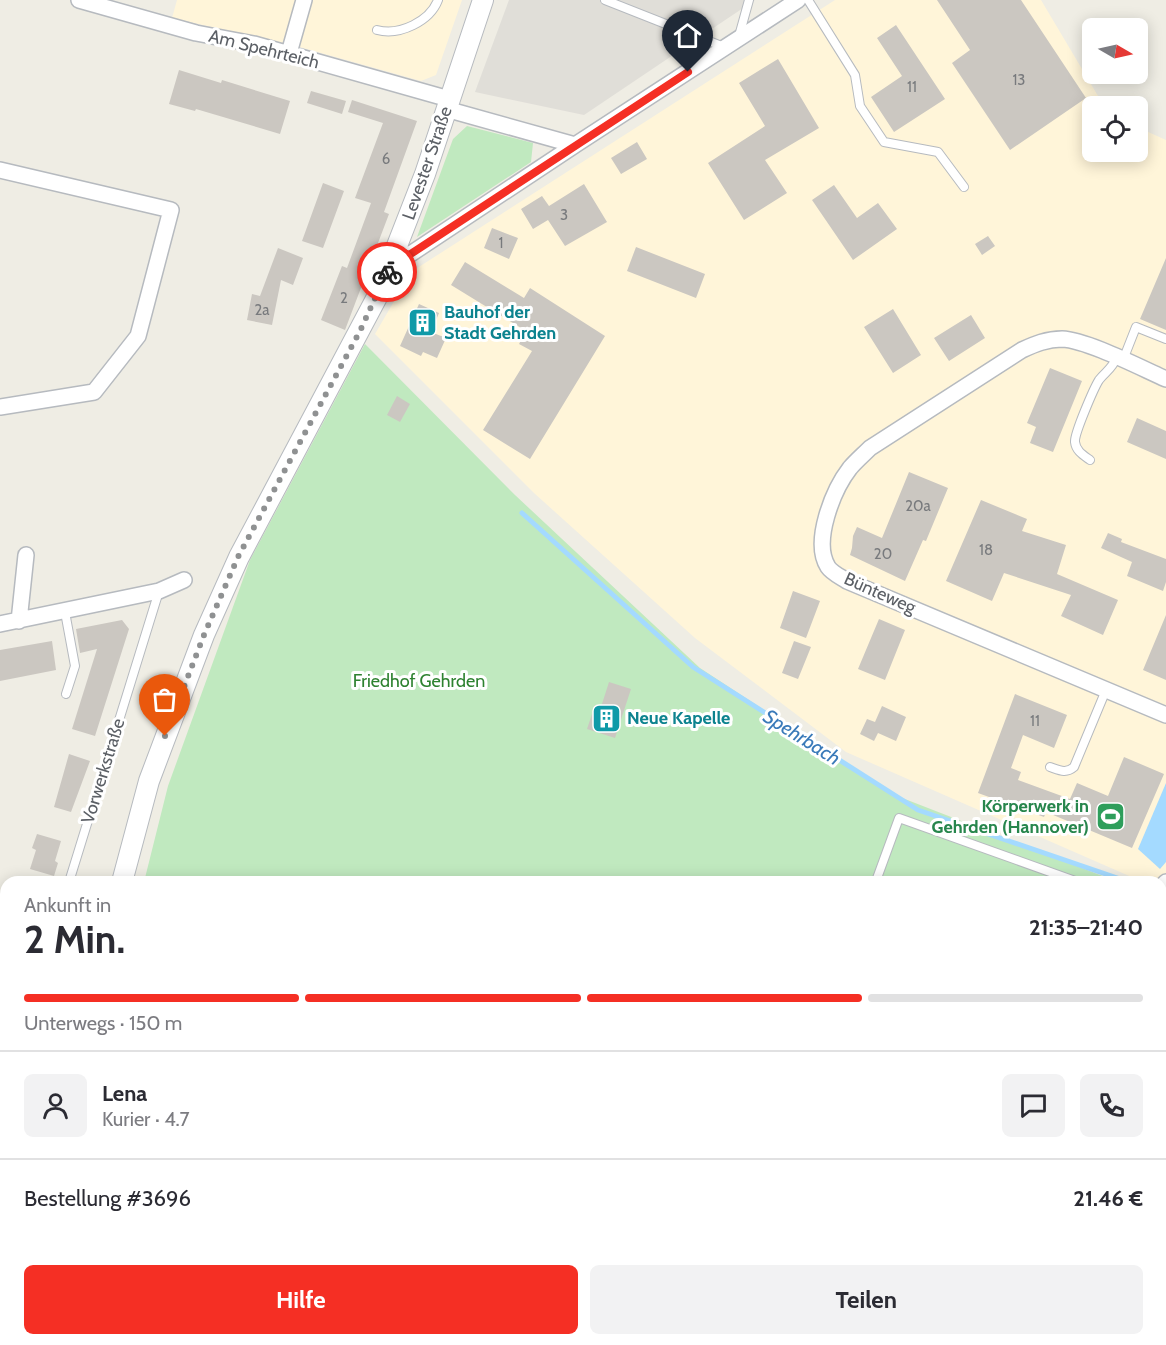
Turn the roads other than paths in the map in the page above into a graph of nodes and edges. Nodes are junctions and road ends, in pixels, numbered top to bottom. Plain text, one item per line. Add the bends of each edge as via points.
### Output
1 (79, 0) edge
2 (304, 0) edge
3 (438, 0) edge
4 (483, 0) edge
5 (605, 0) edge
6 (749, 0) edge
7 (798, 0) edge
8 (808, 0) edge
9 (377, 30) dead end
10 (731, 43) junction
11 (289, 53) junction
12 (448, 104) junction
13 (575, 144) junction
14 (0, 170) edge
15 (964, 187) dead end
16 (396, 250) junction
17 (1166, 339) edge
18 (1120, 359) junction
19 (1166, 379) edge
20 (0, 407) edge
21 (1090, 460) dead end
22 (26, 555) dead end
23 (184, 580) dead end
24 (159, 591) junction
25 (65, 612) junction
26 (19, 621) junction
27 (0, 624) edge
28 (1106, 690) junction
29 (66, 694) dead end
30 (1166, 716) edge
31 (1050, 767) dead end
32 (71, 876) edge
33 (124, 876) edge
34 (878, 876) edge
35 (1061, 876) edge

1 - 11 street, Am Spehrteich via 196,33
2 - 11 street
3 - 9 lane via 434,10 406,29
4 - 12 street, Levester Straße
5 - 10 lane
6 - 10 lane
7 - 10 street
8 - 15 lane via 855,75 860,106 884,142 938,152
10 - 13 street
11 - 12 street, Am Spehrteich
12 - 13 street, Am Spehrteich
12 - 16 street, Levester Straße
13 - 16 street via 409,255
14 - 20 street via 171,210 138,336 94,392
16 - 33 street, Levester Straße via 360,331 238,557 173,714 149,781
17 - 18 lane via 1136,327
18 - 19 street, Bünteweg
18 - 21 lane via 1100,380 1074,440 1078,451
18 - 28 street, Bünteweg via 1064,339 1043,341 1022,350 870,448 849,470 834,498 822,532 821,553 829,569 847,581
22 - 26 street
23 - 24 street
24 - 25 street
24 - 32 lane, Vorwerkstraße
25 - 26 street
25 - 29 lane via 75,666
26 - 27 street
28 - 30 street, Bünteweg
28 - 31 lane via 1074,767 1063,772
34 - 35 lane via 899,818

